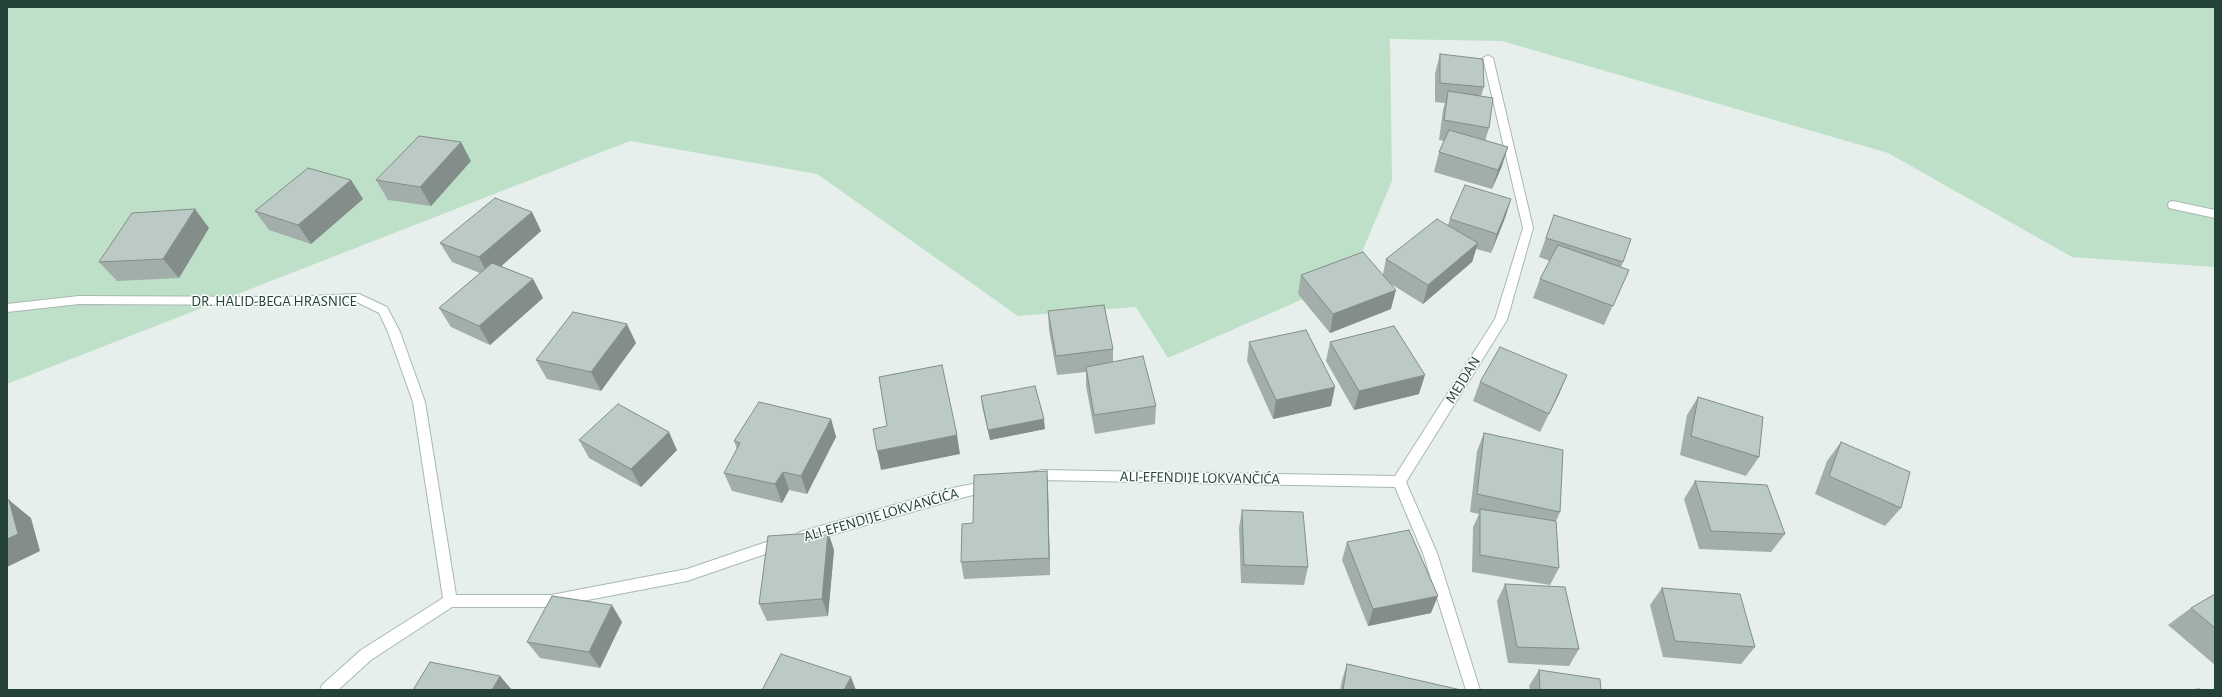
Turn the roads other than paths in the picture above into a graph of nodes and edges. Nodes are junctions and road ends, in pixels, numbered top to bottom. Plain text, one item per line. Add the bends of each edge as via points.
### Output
1 (1488, 58) dead end
2 (2173, 205) dead end
3 (2215, 214) edge
4 (7, 308) edge
5 (1018, 480) edge
6 (1398, 482) junction
7 (1003, 483) edge
8 (450, 601) junction
9 (327, 690) edge
10 (1473, 690) edge

1 - 6 street, MEJDAN via 1528,228 1501,320
2 - 3 street
4 - 8 street, DR. HALID-BEGA HRASNICE via 79,300 284,301 359,298 383,310 394,332 419,402
5 - 6 street, ALI-EFENDIJE LOKVANČIĆA via 1041,475
6 - 10 street via 1430,553
7 - 8 street, ALI-EFENDIJE LOKVANČIĆA via 957,493 769,547 687,575 551,601
8 - 9 street via 366,655

